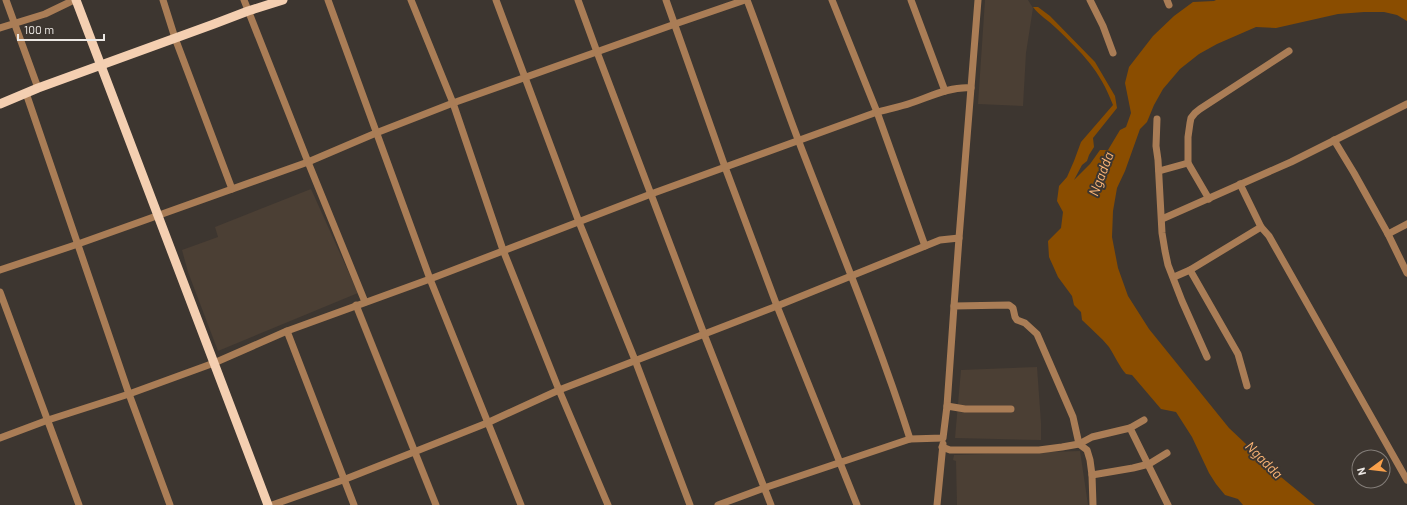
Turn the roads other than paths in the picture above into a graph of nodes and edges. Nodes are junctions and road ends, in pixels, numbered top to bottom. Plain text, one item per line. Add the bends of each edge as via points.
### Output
1 (6, 0) edge
2 (75, 0) edge
3 (163, 0) edge
4 (244, 0) edge
5 (282, 0) edge
6 (328, 0) edge
7 (411, 0) edge
8 (496, 0) edge
9 (578, 0) edge
10 (666, 0) edge
11 (746, 0) edge
12 (832, 0) edge
13 (911, 0) edge
14 (978, 0) edge
15 (1090, 0) edge
16 (248, 11) junction
17 (14, 23) junction
18 (675, 24) junction
19 (0, 28) edge
20 (175, 38) junction
21 (1289, 51) dead end
22 (597, 52) junction
23 (1113, 53) dead end
24 (101, 66) junction
25 (526, 78) junction
26 (38, 88) junction
27 (972, 88) junction
28 (945, 92) junction
29 (26, 93) junction
30 (453, 103) junction
31 (0, 104) edge
32 (1407, 104) edge
33 (877, 112) junction
34 (1157, 119) dead end
35 (376, 133) junction
36 (1334, 140) junction
37 (799, 141) junction
38 (308, 162) junction
39 (1188, 163) junction
40 (725, 168) junction
41 (1159, 171) junction
42 (1240, 184) junction
43 (232, 189) junction
44 (651, 194) junction
45 (1209, 199) junction
46 (158, 216) junction
47 (1162, 219) junction
48 (579, 222) junction
49 (1407, 224) edge
50 (1261, 226) junction
51 (1388, 234) junction
52 (959, 238) junction
53 (78, 244) junction
54 (925, 246) junction
55 (503, 250) junction
56 (0, 270) edge
57 (1190, 270) junction
58 (1407, 273) edge
59 (852, 275) junction
60 (1174, 277) junction
61 (430, 279) junction
62 (0, 292) edge
63 (364, 302) junction
64 (356, 305) junction
65 (777, 306) junction
66 (954, 306) junction
67 (287, 331) junction
68 (704, 334) junction
69 (1207, 357) dead end
70 (634, 360) junction
71 (214, 363) junction
72 (1247, 386) dead end
73 (559, 390) junction
74 (129, 394) junction
75 (947, 406) junction
76 (1011, 409) dead end
77 (48, 420) junction
78 (1144, 420) dead end
79 (487, 422) junction
80 (1130, 428) junction
81 (0, 438) edge
82 (943, 438) junction
83 (910, 440) junction
84 (1079, 444) junction
85 (942, 447) junction
86 (414, 452) junction
87 (1167, 453) dead end
88 (841, 462) junction
89 (1149, 464) junction
90 (1092, 475) junction
91 (343, 480) junction
92 (1407, 480) edge
93 (764, 488) junction
94 (79, 505) edge
95 (170, 505) edge
96 (268, 505) edge
97 (272, 505) edge
98 (354, 505) edge
99 (436, 505) edge
100 (521, 505) edge
101 (608, 505) edge
102 (690, 505) edge
103 (718, 505) edge
104 (771, 505) edge
105 (857, 505) edge
106 (937, 505) edge
107 (1093, 505) edge
108 (1168, 505) edge

1 - 17 street
2 - 17 street via 45,14
2 - 24 main road
3 - 20 street
4 - 16 street
5 - 16 main road
6 - 35 street
7 - 30 street
8 - 25 street
9 - 22 street
10 - 18 street
11 - 18 street
11 - 37 street
12 - 33 street
13 - 28 street
14 - 27 street
15 - 23 street
16 - 20 main road
16 - 38 street
17 - 19 street
17 - 26 street
18 - 22 street
18 - 40 street
20 - 24 main road
20 - 43 street
21 - 39 street via 1195,112 1191,118 1188,137
22 - 25 street
22 - 44 street
24 - 26 main road
24 - 46 main road
25 - 30 street
25 - 48 street
26 - 29 main road
27 - 28 street via 964,87
27 - 52 street
28 - 33 street
29 - 31 main road
29 - 53 street
30 - 35 street
30 - 55 street
32 - 36 street
33 - 37 street
33 - 54 street
34 - 41 street via 1156,146
35 - 38 street
35 - 61 street
36 - 42 street
36 - 51 street
37 - 40 street
37 - 59 street
38 - 43 street
38 - 63 street
39 - 41 street
39 - 45 street
40 - 44 street
40 - 65 street
41 - 47 street
42 - 45 street
42 - 50 street
43 - 46 street
44 - 48 street
44 - 68 street
45 - 47 street
46 - 53 street
46 - 71 main road
47 - 60 street via 1165,251
48 - 55 street
48 - 70 street
49 - 51 street
50 - 57 street
50 - 92 street
51 - 58 street
52 - 54 street via 940,240
52 - 66 street
53 - 56 street
53 - 74 street
54 - 59 street
55 - 61 street
55 - 73 street
57 - 60 street
57 - 72 street via 1238,354
59 - 65 street
59 - 83 street
60 - 69 street
61 - 63 street
61 - 79 street
62 - 77 street
63 - 64 street
64 - 67 street
64 - 86 street
65 - 68 street
65 - 88 street
66 - 75 street
66 - 84 street via 1009,305 1013,308 1017,320 1025,323 1037,334 1073,417
67 - 71 street
67 - 91 street
68 - 70 street
68 - 93 street
70 - 73 street
70 - 102 street
71 - 74 street
71 - 96 main road
73 - 79 street
73 - 101 street
74 - 77 street
74 - 95 street
75 - 76 street via 964,409
75 - 82 street
77 - 81 street
77 - 94 street
78 - 80 street
79 - 86 street
79 - 100 street
80 - 84 street via 1092,437
80 - 89 street
82 - 83 street
82 - 85 street
83 - 88 street
84 - 85 street via 1039,450 950,450
84 - 90 street via 1086,450
85 - 106 street
86 - 91 street
86 - 99 street
87 - 89 street
88 - 93 street
88 - 105 street
89 - 90 street
89 - 108 street
90 - 107 street
91 - 97 street
91 - 98 street
93 - 103 street
93 - 104 street

